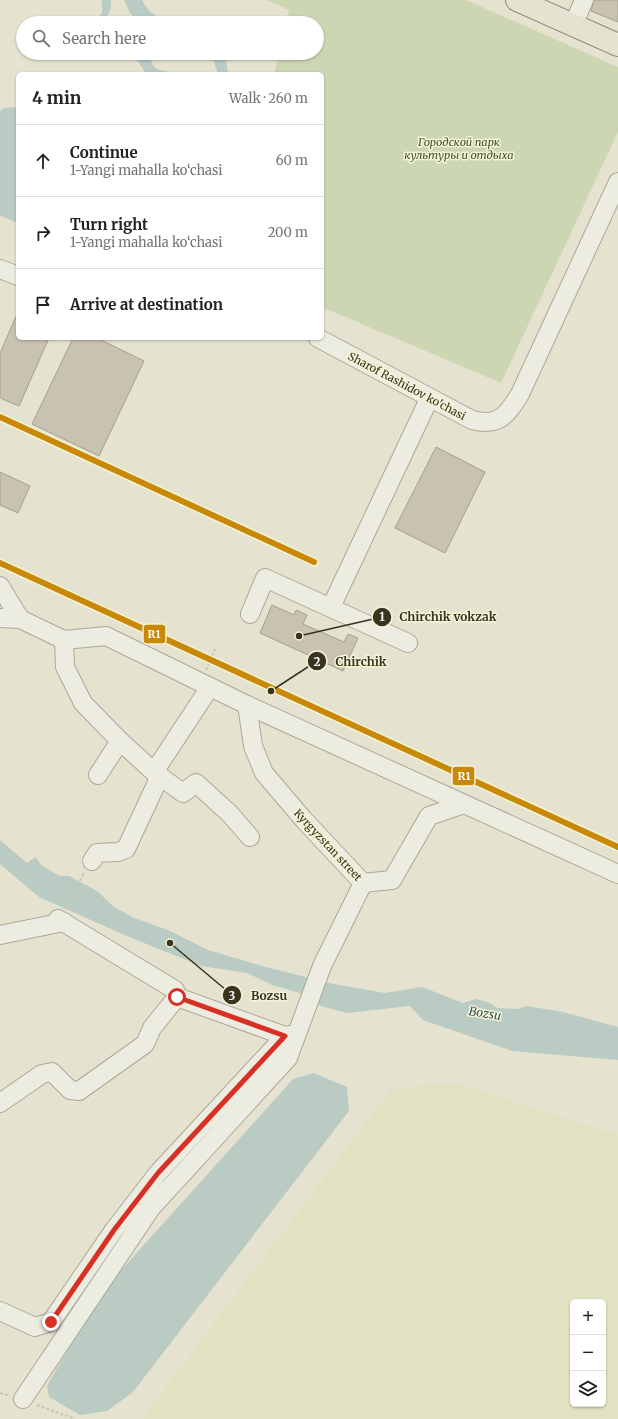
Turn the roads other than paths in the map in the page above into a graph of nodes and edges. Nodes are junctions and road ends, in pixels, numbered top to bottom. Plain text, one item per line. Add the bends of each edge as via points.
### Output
1 (517, 0) edge
2 (547, 0) edge
3 (581, 7) edge
4 (618, 32) edge
5 (618, 45) edge
6 (618, 182) edge
7 (0, 270) edge
8 (16, 275) edge
9 (322, 340) edge
10 (429, 398) junction
11 (0, 586) edge
12 (331, 607) junction
13 (250, 614) dead end
14 (0, 618) edge
15 (20, 619) junction
16 (64, 640) junction
17 (408, 643) dead end
18 (205, 685) junction
19 (247, 705) junction
20 (120, 741) junction
21 (157, 774) junction
22 (98, 775) dead end
23 (464, 804) junction
24 (250, 837) dead end
25 (92, 861) road end
26 (618, 874) edge
27 (363, 883) junction
28 (0, 934) edge
29 (177, 997) junction
30 (291, 1035) junction
31 (0, 1103) edge
32 (0, 1311) edge
33 (23, 1399) dead end

1 - 5 main road
2 - 3 main road
3 - 4 main road
6 - 10 street, Sharof Rashidov ko'chasi via 512,407 500,419 486,422 472,420
7 - 8 street
9 - 10 street, Sharof Rashidov ko'chasi
10 - 12 street
11 - 15 street
12 - 13 street via 265,578
12 - 17 street
14 - 15 street
15 - 16 street
16 - 18 street via 106,636
16 - 20 street via 65,667 83,703
18 - 19 street
18 - 21 street
19 - 23 street
19 - 27 street, Kyrgyzstan street via 253,746 264,773
20 - 21 street
20 - 22 street
21 - 24 street via 183,793 195,783 230,814
21 - 25 street via 126,849 97,853
23 - 26 street
23 - 27 street, Kyrgyzstan street via 429,816 392,880
27 - 30 street via 322,966 309,1006
28 - 29 street via 61,920 175,990
29 - 30 street
29 - 31 street via 152,1028 146,1044 79,1092 70,1090 52,1072 42,1074
30 - 32 street via 158,1173 114,1230 51,1322 35,1327
30 - 33 street via 288,1058 151,1208

